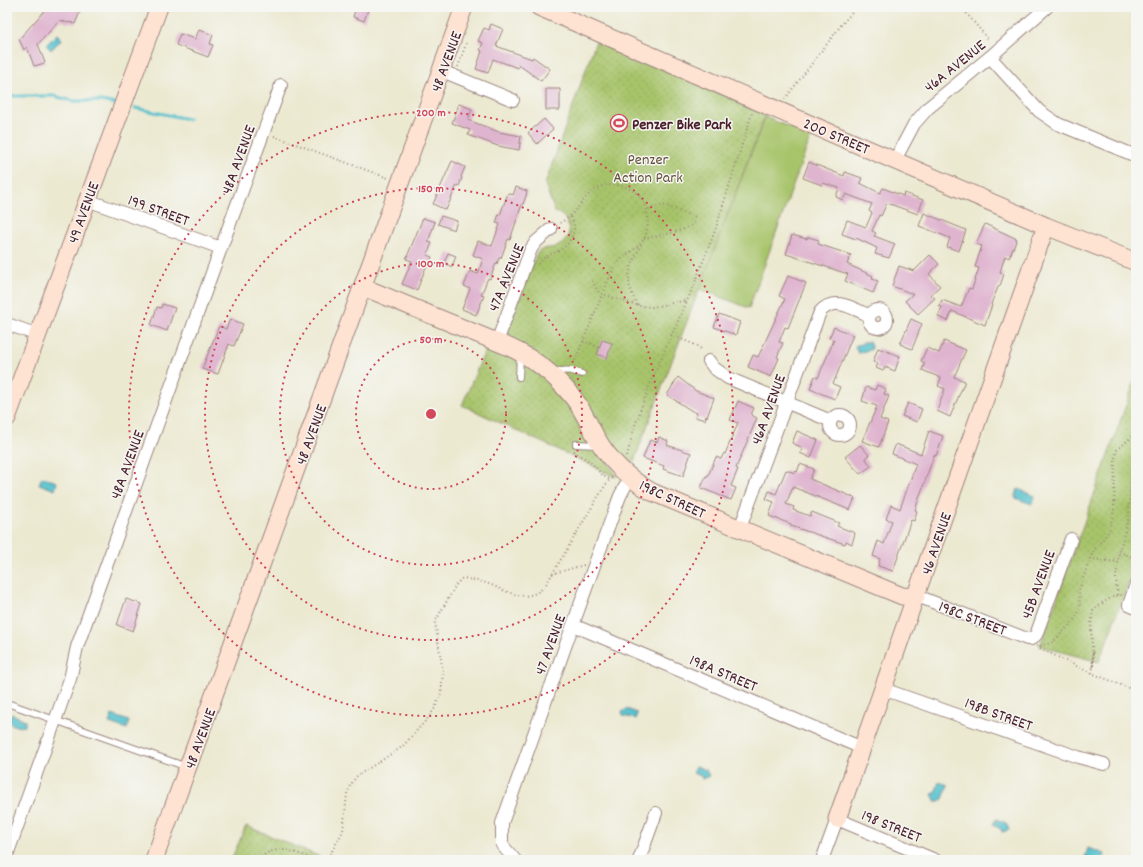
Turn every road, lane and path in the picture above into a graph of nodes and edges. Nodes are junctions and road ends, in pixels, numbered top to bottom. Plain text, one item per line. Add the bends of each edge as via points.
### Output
1 (159, 7) edge
2 (464, 7) edge
3 (539, 7) edge
4 (857, 7) edge
5 (961, 7) edge
6 (1047, 7) edge
7 (988, 40) dead end
8 (467, 41) dead end
9 (990, 57) junction
10 (449, 70) junction
11 (281, 86) dead end
12 (787, 96) dead end
13 (513, 100) dead end
14 (754, 110) dead end
15 (271, 135) dead end
16 (1136, 156) edge
17 (895, 160) junction
18 (395, 181) dead end
19 (87, 200) junction
20 (647, 210) junction
21 (570, 216) junction
22 (566, 218) dead end
23 (1046, 226) junction
24 (551, 228) dead end
25 (644, 239) junction
26 (642, 242) junction
27 (221, 248) junction
28 (1136, 262) edge
29 (538, 264) dead end
30 (592, 281) dead end
31 (363, 287) junction
32 (602, 294) junction
33 (687, 300) junction
34 (639, 306) junction
35 (870, 316) dead end
36 (7, 324) edge
37 (38, 335) junction
38 (671, 335) junction
39 (583, 341) junction
40 (497, 342) junction
41 (599, 347) dead end
42 (700, 349) dead end
43 (520, 352) junction
44 (709, 361) dead end
45 (570, 363) dead end
46 (552, 374) junction
47 (582, 374) dead end
48 (519, 377) dead end
49 (786, 402) junction
50 (7, 418) edge
51 (831, 421) dead end
52 (1136, 433) edge
53 (574, 445) joint
54 (602, 445) junction
55 (624, 472) junction
56 (610, 479) junction
57 (1136, 481) edge
58 (740, 528) junction
59 (1071, 539) dead end
60 (1119, 552) junction
61 (1136, 558) edge
62 (1090, 559) junction
63 (1118, 562) junction
64 (587, 566) dead end
65 (552, 574) junction
66 (1136, 584) edge
67 (1117, 596) junction
68 (916, 597) junction
69 (1130, 603) edge
70 (573, 625) junction
71 (1035, 643) junction
72 (1093, 668) junction
73 (1092, 673) junction
74 (883, 688) junction
75 (1136, 691) edge
76 (7, 703) edge
77 (55, 721) junction
78 (862, 748) junction
79 (1104, 764) dead end
80 (188, 767) junction
81 (656, 813) dead end
82 (837, 819) junction
83 (7, 856) edge
84 (154, 860) edge
85 (258, 860) edge
86 (315, 860) edge
87 (324, 860) edge
88 (515, 860) edge
89 (639, 860) edge
90 (822, 860) edge
91 (936, 860) edge

1 - 19 street, 49 AVENUE
2 - 10 street, 48 AVENUE
3 - 17 street, 200 STREET
4 - 12 path
5 - 7 path
6 - 9 street, 46A AVENUE
8 - 10 path
9 - 16 street via 1039,111 1058,124
9 - 17 street, 46A AVENUE via 928,108 914,124
10 - 13 street
10 - 31 street, 48 AVENUE
11 - 27 street, 48A AVENUE
14 - 33 path via 714,230
15 - 18 path
17 - 23 street, 200 STREET
19 - 27 street, 199 STREET
19 - 37 street, 49 AVENUE
20 - 21 path via 643,199 634,191 608,184 584,198
20 - 25 path
20 - 25 path via 666,206 695,217 696,220 691,226 683,229
21 - 22 path
21 - 29 path via 574,224 571,240 565,247 546,255
23 - 28 street, 200 STREET
23 - 68 street, 46 AVENUE
24 - 40 street, 47A AVENUE via 531,249
25 - 26 path
26 - 32 path via 612,269
26 - 34 path via 628,281
27 - 77 street, 48A AVENUE via 77,647 70,679
30 - 32 path
31 - 40 street, 198C STREET
31 - 80 street, 48 AVENUE
32 - 34 path
32 - 39 path
33 - 34 path via 653,307
33 - 38 path
35 - 49 street, 46A AVENUE via 843,304 829,304 823,308
36 - 37 street
37 - 50 street, 49 AVENUE
38 - 42 path
38 - 55 path via 634,428
39 - 41 path
39 - 45 path via 574,363
40 - 43 street, 198C STREET
43 - 46 street, 198C STREET
43 - 48 lane
44 - 49 street via 728,378
46 - 47 lane via 564,370
46 - 54 street, 198C STREET via 572,395
49 - 51 street
49 - 58 street, 46A AVENUE
52 - 62 path via 1117,450 1114,468 1114,509 1109,531
53 - 54 lane
53 - 56 path via 574,452 591,462 602,475
54 - 55 street, 198C STREET
55 - 56 path
55 - 58 street, 198C STREET via 652,492
55 - 70 street, 47 AVENUE via 620,496
56 - 65 path
57 - 60 path via 1131,487 1128,520
58 - 68 street, 198C STREET via 902,596
59 - 71 street, 45B AVENUE
60 - 61 path
60 - 63 path
62 - 63 path
62 - 71 path via 1081,582 1080,607 1075,619 1053,642
63 - 67 path
64 - 65 path via 582,565
65 - 87 path via 540,590 522,596 464,578 456,585 436,622 443,672 441,693 435,708 402,747 358,776 351,784 347,794 343,830 331,853
66 - 69 street
67 - 69 path
67 - 72 path via 1093,611
68 - 71 street, 198C STREET
68 - 74 street, 46 AVENUE
70 - 78 street, 198A STREET
70 - 88 street, 47 AVENUE via 502,823 502,845
71 - 73 path via 1040,648
72 - 72 path via 1093,661 1093,653 1094,657
72 - 73 path
73 - 75 path
74 - 78 street, 46 AVENUE
74 - 79 street, 198B STREET via 1078,758
76 - 77 lane
77 - 80 lane
77 - 83 street, 48A AVENUE
78 - 82 street, 46 AVENUE
80 - 84 street, 48 AVENUE
81 - 89 street
82 - 90 street, 46 AVENUE
82 - 91 street, 198 STREET
85 - 86 path via 272,850 284,850

